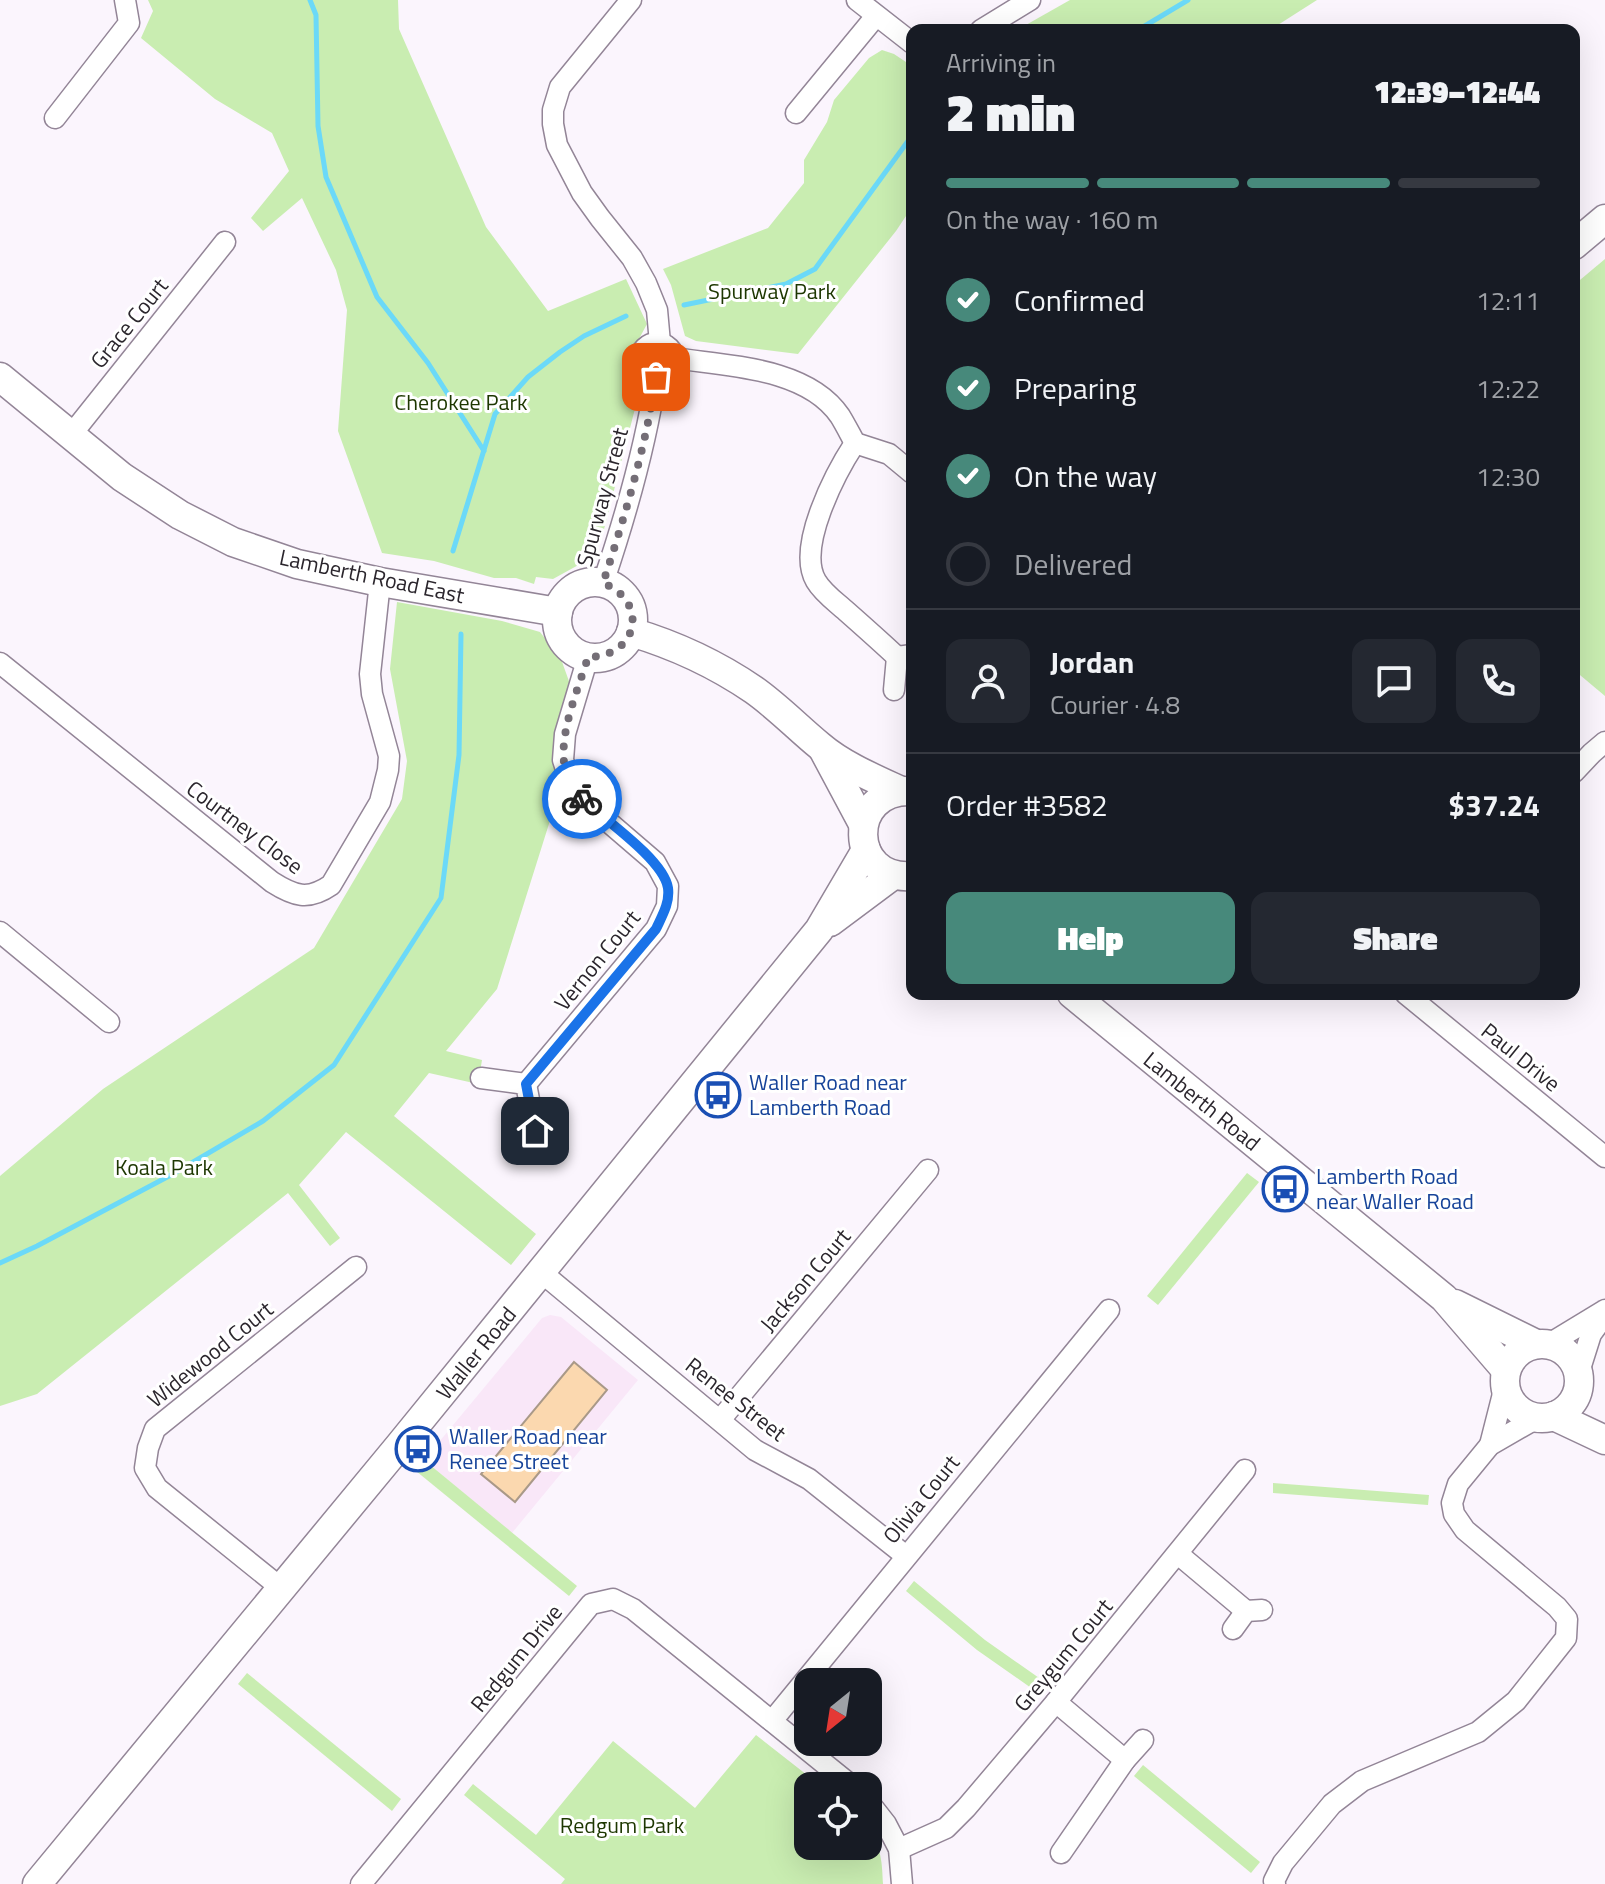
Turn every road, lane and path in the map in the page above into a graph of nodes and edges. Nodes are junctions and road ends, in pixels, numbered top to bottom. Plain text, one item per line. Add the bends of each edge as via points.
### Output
1 (125, 0) edge
2 (631, 0) edge
3 (857, 0) edge
4 (1030, 0) edge
5 (876, 16) junction
6 (991, 24) edge
7 (906, 38) edge
8 (796, 113) dead end
9 (55, 118) dead end
10 (1605, 219) edge
11 (1580, 240) edge
12 (225, 242) dead end
13 (667, 351) junction
14 (0, 377) edge
15 (656, 377) junction
16 (71, 435) junction
17 (855, 443) junction
18 (906, 468) edge
19 (380, 582) junction
20 (603, 583) junction
21 (558, 612) junction
22 (631, 632) junction
23 (905, 656) edge
24 (588, 657) junction
25 (0, 663) edge
26 (894, 690) dead end
27 (1605, 742) edge
28 (822, 748) junction
29 (1580, 766) edge
30 (906, 791) edge
31 (906, 791) edge
32 (865, 837) junction
33 (903, 876) edge
34 (819, 930) junction
35 (0, 932) edge
36 (1079, 1000) edge
37 (1413, 1000) edge
38 (109, 1022) dead end
39 (481, 1078) dead end
40 (526, 1084) junction
41 (535, 1131) dead end
42 (1605, 1157) edge
43 (928, 1170) dead end
44 (356, 1267) dead end
45 (541, 1272) junction
46 (1444, 1298) junction
47 (1109, 1310) dead end
48 (1605, 1313) edge
49 (1543, 1344) junction
50 (1506, 1378) junction
51 (1579, 1382) junction
52 (1546, 1417) junction
53 (720, 1420) junction
54 (1605, 1423) edge
55 (1605, 1440) edge
56 (1490, 1445) junction
57 (1245, 1470) dead end
58 (1178, 1554) junction
59 (906, 1556) junction
60 (281, 1588) junction
61 (1233, 1629) dead end
62 (1056, 1702) junction
63 (772, 1721) junction
64 (1143, 1740) dead end
65 (1125, 1760) junction
66 (835, 1772) edge
67 (882, 1819) edge
68 (899, 1849) junction
69 (1061, 1853) dead end
70 (37, 1884) edge
71 (361, 1884) edge
72 (902, 1884) edge
73 (1275, 1884) edge

1 - 9 street via 129,23
2 - 13 street via 560,87 553,124 557,145 582,193 646,283
3 - 5 street
4 - 6 street
5 - 7 street
5 - 8 street
10 - 11 street
12 - 16 street, Grace Court
13 - 15 street via 672,368
13 - 15 street, Spurway Street via 646,346 640,358 644,371
13 - 17 street via 770,372 801,384 838,413
14 - 16 street, Lamberth Road East
15 - 20 street, Spurway Street
16 - 19 street, Lamberth Road East via 122,477 233,542 297,564
17 - 18 street via 889,454
17 - 23 street via 821,511 810,553 812,573 823,591
19 - 21 street, Lamberth Road East
19 - 25 street, Courtney Close via 370,674 389,756 386,779 380,802 331,885 310,896 287,892 272,882
20 - 21 street via 569,591
20 - 22 street via 615,588 631,607
21 - 24 street via 560,636
22 - 24 street via 614,652
22 - 28 street via 698,657 754,690
23 - 26 street
24 - 40 street, Vernon Court via 565,734 567,774 577,795 655,862 668,886 667,906 656,929
27 - 29 street
28 - 30 street
28 - 32 street
31 - 32 street, Waller Road via 877,801 868,812
32 - 33 street via 877,865
32 - 34 street, Waller Road
33 - 34 street, Waller Road
34 - 45 street, Waller Road
35 - 38 street
36 - 46 street, Lamberth Road
37 - 42 street, Paul Drive
39 - 40 street
40 - 41 street
43 - 53 street, Jackson Court
44 - 60 street, Widewood Court via 155,1429 148,1448 145,1468 157,1488
45 - 53 street, Renee Street
45 - 60 street, Waller Road
46 - 49 street, Lamberth Road
46 - 50 street, Lamberth Road
47 - 59 street, Olivia Court
48 - 49 street
48 - 51 street via 1591,1334
49 - 50 street via 1517,1353
49 - 51 street, Lamberth Road via 1569,1353
50 - 52 street, Lamberth Road via 1516,1407
50 - 56 street
51 - 52 street via 1573,1403
51 - 54 street, Lamberth Road
52 - 55 street, Lamberth Road
52 - 56 street
53 - 59 street, Renee Street via 755,1450 809,1479
56 - 73 street via 1458,1484 1454,1514 1465,1530 1557,1607 1567,1619 1566,1638 1516,1701 1478,1732 1362,1781 1332,1804 1283,1863
57 - 58 street, Greygum Court
58 - 61 street via 1254,1610
58 - 62 street, Greygum Court
59 - 63 street, Olivia Court
60 - 70 street, Waller Road
62 - 65 street
62 - 68 street, Greygum Court via 946,1828
63 - 66 street, Redgum Drive
63 - 71 street, Redgum Drive via 633,1609 613,1599 591,1604
64 - 65 street
65 - 69 street
67 - 68 street
68 - 72 street

